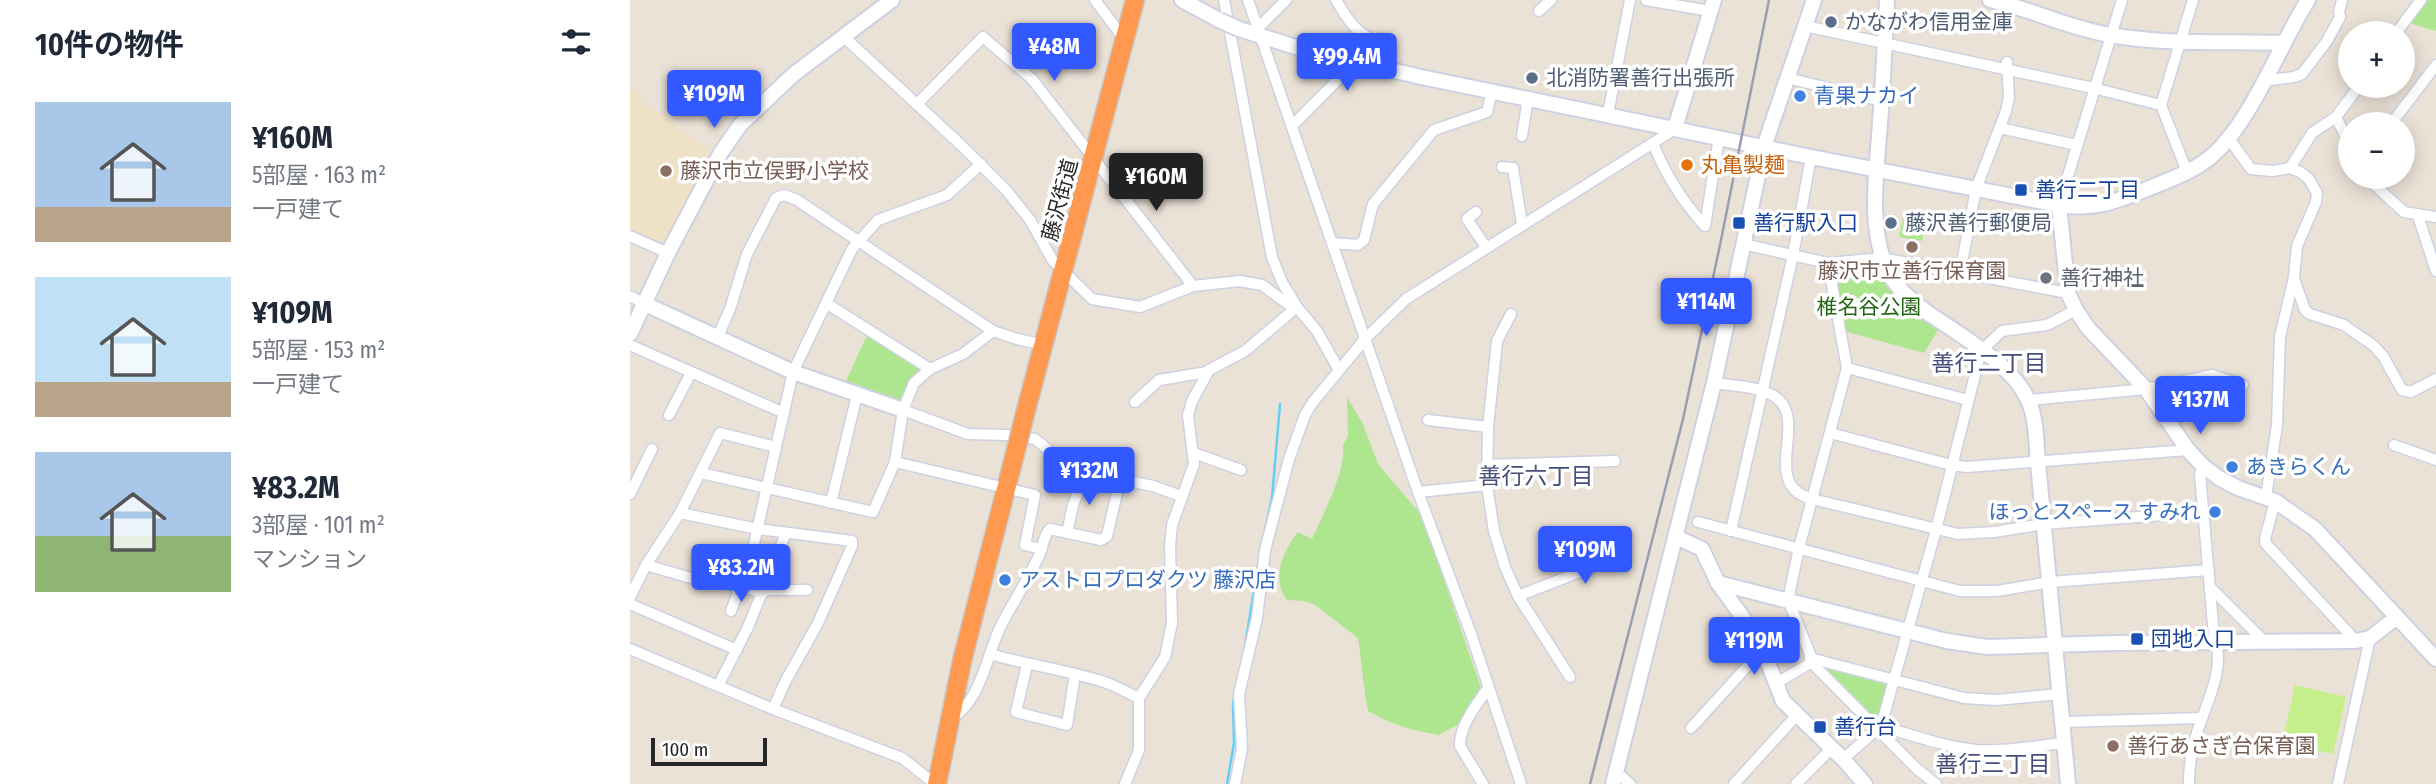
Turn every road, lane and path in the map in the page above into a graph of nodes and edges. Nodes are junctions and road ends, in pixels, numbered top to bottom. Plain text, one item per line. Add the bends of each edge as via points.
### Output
1 (891, 0) edge
2 (1095, 0) edge
3 (1135, 0) edge
4 (1182, 0) edge
5 (1224, 0) edge
6 (1248, 0) edge
7 (1286, 0) edge
8 (1336, 0) edge
9 (1551, 0) edge
10 (1630, 0) edge
11 (1646, 0) edge
12 (1813, 0) edge
13 (1887, 0) edge
14 (2122, 0) edge
15 (2193, 0) edge
16 (2342, 0) edge
17 (2421, 0) edge
18 (2304, 3) edge
19 (2000, 5) edge
20 (1712, 6) edge
21 (1539, 11) dead end
22 (2405, 21) edge
23 (1805, 26) junction
24 (1259, 32) junction
25 (2110, 35) junction
26 (843, 36) junction
27 (1125, 39) junction
28 (1885, 43) junction
29 (2178, 43) junction
30 (2283, 43) junction
31 (1356, 62) junction
32 (2436, 65) edge
33 (2006, 66) junction
34 (1787, 78) junction
35 (2263, 81) junction
36 (2093, 88) junction
37 (1492, 91) junction
38 (1528, 98) junction
39 (2350, 98) edge
40 (1882, 101) junction
41 (917, 104) junction
42 (2161, 104) junction
43 (2400, 112) edge
44 (1608, 114) junction
45 (2336, 117) junction
46 (2338, 121) edge
47 (1292, 126) junction
48 (1675, 128) junction
49 (2000, 128) junction
50 (1522, 136) dead end
51 (1719, 137) junction
52 (2229, 139) junction
53 (1653, 143) junction
54 (2077, 145) junction
55 (1765, 147) junction
56 (1811, 157) junction
57 (1094, 158) junction
58 (981, 164) junction
59 (1502, 167) dead end
60 (2290, 168) junction
61 (1877, 170) junction
62 (2187, 172) junction
63 (1976, 189) junction
64 (2382, 189) edge
65 (2059, 205) junction
66 (1476, 212) dead end
67 (2418, 216) junction
68 (2436, 217) edge
69 (1522, 224) junction
70 (630, 236) edge
71 (857, 241) junction
72 (1333, 243) junction
73 (1743, 244) junction
74 (1486, 247) junction
75 (668, 253) junction
76 (1793, 255) junction
77 (1882, 258) junction
78 (1828, 263) junction
79 (2436, 271) edge
80 (1063, 272) junction
81 (1960, 273) junction
82 (2294, 277) junction
83 (1193, 286) junction
84 (2068, 293) junction
85 (630, 296) edge
86 (826, 303) junction
87 (645, 304) junction
88 (1296, 308) junction
89 (2076, 310) junction
90 (1511, 314) dead end
91 (993, 331) junction
92 (630, 334) edge
93 (718, 336) junction
94 (1365, 339) junction
95 (630, 345) edge
96 (1044, 345) junction
97 (1981, 351) junction
98 (1847, 368) junction
99 (930, 369) junction
100 (1339, 370) junction
101 (793, 372) junction
102 (1208, 372) junction
103 (691, 373) junction
104 (2436, 379) edge
105 (1714, 383) junction
106 (2243, 385) dead end
107 (2146, 389) junction
108 (1763, 391) junction
109 (856, 395) junction
110 (1968, 400) junction
111 (2029, 400) junction
112 (1135, 402) dead end
113 (903, 410) junction
114 (784, 413) junction
115 (669, 415) dead end
116 (1428, 420) dead end
117 (1488, 427) junction
118 (1830, 433) junction
119 (2394, 445) dead end
120 (776, 447) junction
121 (652, 449) dead end
122 (2188, 450) junction
123 (1194, 453) junction
124 (2436, 460) edge
125 (1615, 461) dead end
126 (895, 462) junction
127 (2039, 463) junction
128 (1487, 465) junction
129 (1951, 465) junction
130 (2203, 466) junction
131 (1241, 470) dead end
132 (701, 473) junction
133 (1086, 473) junction
134 (1120, 480) junction
135 (1487, 485) junction
136 (766, 488) junction
137 (1007, 488) junction
138 (1418, 492) junction
139 (630, 494) edge
140 (1181, 496) junction
141 (1812, 499) junction
142 (2271, 499) junction
143 (831, 503) junction
144 (2204, 512) junction
145 (680, 513) junction
146 (1698, 522) dead end
147 (2044, 524) junction
148 (758, 529) junction
149 (1936, 530) junction
150 (1731, 531) junction
151 (786, 533) junction
152 (1067, 533) junction
153 (1676, 537) junction
154 (1625, 546) dead end
155 (1799, 548) junction
156 (1041, 549) junction
157 (646, 565) junction
158 (2210, 570) junction
159 (2050, 582) junction
160 (1718, 583) junction
161 (1922, 583) junction
162 (739, 586) junction
163 (2211, 588) junction
164 (807, 590) dead end
165 (764, 591) junction
166 (1518, 596) junction
167 (630, 597) edge
168 (1788, 600) junction
169 (630, 604) edge
170 (731, 611) dead end
171 (2397, 617) junction
172 (1907, 631) junction
173 (2363, 640) junction
174 (2265, 642) junction
175 (2217, 643) junction
176 (2055, 645) junction
177 (630, 649) edge
178 (737, 650) junction
179 (1762, 650) junction
180 (990, 654) junction
181 (2436, 659) edge
182 (1811, 660) junction
183 (1027, 665) junction
184 (1075, 674) junction
185 (1570, 677) dead end
186 (1894, 682) junction
187 (719, 684) junction
188 (1775, 684) junction
189 (1488, 688) junction
190 (2060, 694) junction
191 (1139, 698) junction
192 (773, 709) junction
193 (1796, 716) junction
194 (2202, 718) junction
195 (949, 719) junction
196 (2063, 722) junction
197 (1879, 727) junction
198 (1691, 728) dead end
199 (2064, 743) junction
200 (1832, 748) junction
201 (1843, 759) junction
202 (1614, 779) edge
203 (936, 784) edge
204 (1125, 784) edge
205 (1235, 784) edge
206 (1483, 784) edge
207 (1521, 784) edge
208 (1630, 784) edge
209 (1734, 784) edge
210 (1796, 784) edge
211 (1865, 784) edge
212 (1936, 784) edge
213 (2068, 784) edge
214 (2189, 784) edge
215 (2338, 784) edge

1 - 26 street
2 - 27 street
3 - 27 highway, 藤沢街道
4 - 24 street, bridge via 1239,29
5 - 88 street via 1268,239
6 - 24 street
7 - 24 street
8 - 31 street via 1349,23 1362,35 1378,40
9 - 21 street
10 - 44 street
11 - 20 street
12 - 23 street
13 - 28 street
14 - 25 street
15 - 29 street
16 - 35 street via 2340,17 2302,74
17 - 22 street
18 - 30 street
19 - 25 street
20 - 48 street
23 - 28 street
23 - 34 street
24 - 31 street
24 - 47 street
25 - 29 street
25 - 36 street
26 - 41 street
26 - 75 street via 740,125
27 - 57 highway, 藤沢街道
28 - 33 street
28 - 40 street
29 - 30 street
29 - 42 street
30 - 35 street
31 - 37 street
31 - 47 street
32 - 43 street
33 - 36 street
33 - 49 street via 2009,97
34 - 40 street
34 - 55 street
35 - 52 street
36 - 42 street
36 - 54 street
37 - 38 street
37 - 72 street via 1487,112 1434,130 1373,204 1364,240 1358,245
38 - 44 street
38 - 50 street
39 - 45 street
40 - 61 street
41 - 57 street via 983,37 1032,79
41 - 58 street
42 - 62 street
44 - 48 street
45 - 46 street
45 - 60 street via 2312,133
47 - 72 street
48 - 51 street
48 - 53 street
49 - 54 street
49 - 63 street
51 - 53 street via 1704,226 1684,203
51 - 55 street
52 - 60 street via 2251,169 2272,172
52 - 62 street
53 - 69 street
54 - 65 street
55 - 56 street
55 - 73 street
56 - 61 street
56 - 76 street
57 - 80 highway, 藤沢街道
57 - 83 street
58 - 71 street via 947,195 886,215
58 - 80 street via 1023,211
59 - 69 street via 1513,168
60 - 82 street via 2309,179 2317,193 2297,246
61 - 63 street
61 - 77 street via 1876,231
62 - 65 street via 2112,204
63 - 65 street
63 - 81 street
64 - 67 street via 2396,207
65 - 84 street
66 - 74 street via 1467,219
67 - 68 street
67 - 79 street
69 - 74 street
70 - 75 street
71 - 86 street
71 - 91 street
71 - 93 street via 797,200 779,195 747,254
72 - 94 street
73 - 76 street
73 - 105 street
74 - 94 street via 1406,299
75 - 87 street
76 - 78 street
76 - 108 street
77 - 78 street
77 - 81 street
77 - 97 street via 1903,293
78 - 98 street
80 - 83 street via 1092,299 1132,307
80 - 96 highway, 藤沢街道
81 - 84 street
82 - 104 street via 2305,310 2344,325 2368,341 2402,390 2411,392
82 - 142 street via 2280,337
83 - 88 street via 1254,283
84 - 89 street
85 - 87 street
86 - 99 street
86 - 101 street
87 - 92 street
87 - 93 street
88 - 100 street via 1317,331
88 - 102 street via 1245,351
89 - 97 street via 2048,325 2002,331
89 - 107 street
90 - 117 street via 1497,341
91 - 96 street
91 - 99 street via 963,354
93 - 101 street
94 - 100 street
94 - 138 street
95 - 103 street
96 - 137 highway, 藤沢街道, bridge
97 - 110 street
97 - 111 street via 2013,377
98 - 110 street
98 - 118 street
99 - 113 street via 914,383
100 - 205 street via 1305,415 1270,528 1239,694 1242,748
101 - 109 street
101 - 114 street
102 - 112 street via 1159,380
102 - 123 street via 1188,415
103 - 114 street
103 - 115 street
105 - 108 street
105 - 153 street
106 - 107 street via 2212,375
107 - 111 street
107 - 122 street
108 - 141 street via 1781,402 1788,419 1786,472 1800,494
108 - 150 street
109 - 113 street
109 - 143 street
110 - 129 street
111 - 127 street
113 - 126 street
113 - 133 street via 968,434 1034,439 1067,465
114 - 120 street
116 - 117 street
117 - 128 street
118 - 129 street
118 - 141 street
119 - 124 street
120 - 132 street via 720,433
120 - 136 street
121 - 139 street
122 - 127 street
122 - 130 street
123 - 131 street
123 - 140 street
125 - 128 street
126 - 137 street
126 - 143 street via 873,512
127 - 129 street
127 - 147 street
128 - 135 street
129 - 149 street
130 - 142 street via 2229,484
130 - 144 street
132 - 136 street
132 - 145 street
133 - 134 street
133 - 152 street
134 - 140 street
134 - 152 street via 1107,536 1101,540
135 - 138 street
135 - 166 street via 1494,531
136 - 143 street
136 - 148 street
137 - 156 street via 1035,495 1025,545
137 - 195 highway
138 - 189 street
140 - 191 street via 1172,525 1172,623 1165,657
141 - 149 street
141 - 155 street
142 - 171 street via 2315,529
142 - 173 street via 2266,544
144 - 147 street
144 - 158 street
145 - 148 street
145 - 157 street
146 - 150 street
147 - 149 street via 1976,533
147 - 159 street
148 - 151 street
148 - 162 street
149 - 161 street
150 - 155 street
151 - 165 street
151 - 192 street via 852,541 852,546
152 - 156 street via 1050,529
153 - 160 street via 1702,549
153 - 202 street
154 - 166 street via 1621,556
155 - 161 street
155 - 168 street
156 - 180 street
157 - 162 street
157 - 167 street
158 - 159 street
158 - 163 street
159 - 161 street via 1978,592
159 - 176 street
160 - 168 street
160 - 179 street
161 - 172 street
162 - 165 street
162 - 170 street
163 - 174 street
163 - 175 street
164 - 165 street
165 - 178 street
166 - 185 street
168 - 172 street
168 - 182 street
169 - 178 street
171 - 173 street
171 - 181 street
172 - 176 street via 1987,647
172 - 186 street
173 - 174 street
173 - 215 street
174 - 175 street
175 - 176 street
175 - 194 street via 2217,665
176 - 190 street
177 - 187 street
178 - 187 street
179 - 188 street
179 - 198 street
180 - 183 street
180 - 195 street via 971,699 960,714
182 - 186 street
182 - 188 street
182 - 197 street
183 - 184 street
183 - 184 street via 1017,712 1067,724
184 - 191 street
186 - 190 street via 1972,699
186 - 197 street
187 - 192 street
188 - 193 street
189 - 206 street via 1460,740
189 - 207 street
190 - 196 street
191 - 204 street via 1139,750
192 - 203 street via 902,758
193 - 200 street
193 - 209 street
194 - 196 street
194 - 214 street
195 - 203 highway
196 - 199 street
197 - 199 street via 1976,750
197 - 201 street
197 - 212 street
199 - 213 street
200 - 201 street
200 - 210 street
201 - 211 street
202 - 208 street via 1622,777

